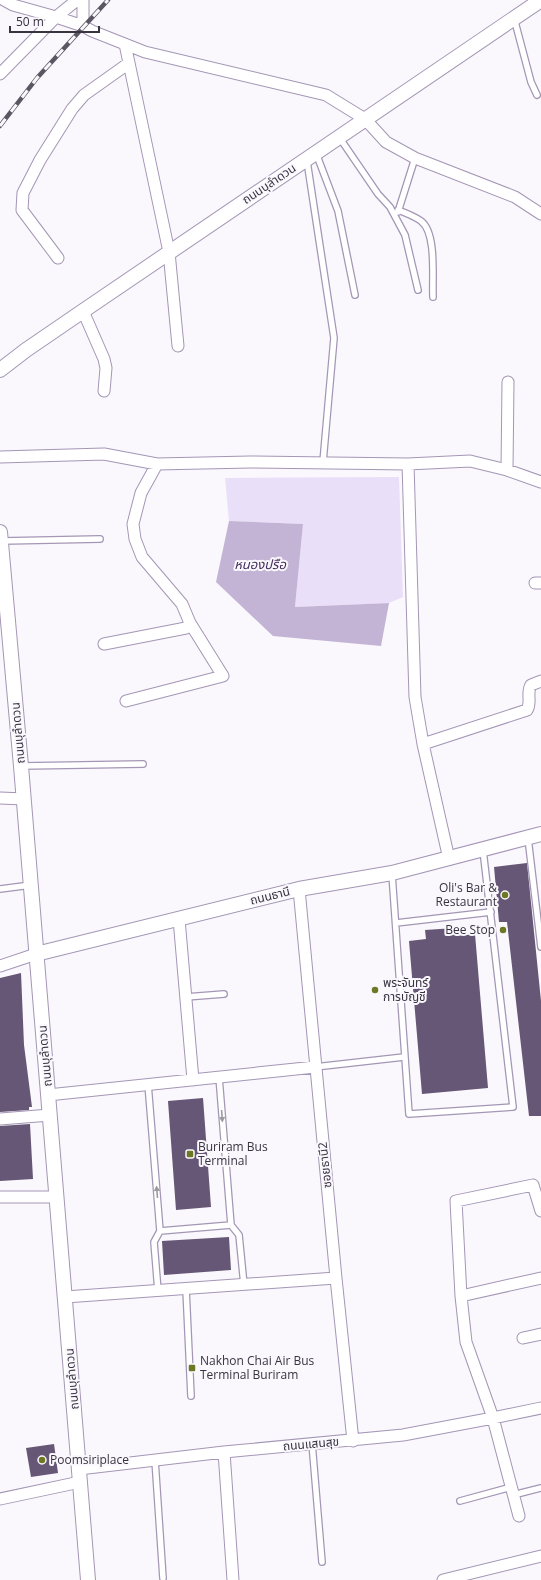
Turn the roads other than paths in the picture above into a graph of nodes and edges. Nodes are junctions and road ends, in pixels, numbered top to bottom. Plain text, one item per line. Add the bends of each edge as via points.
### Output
1 (77, 0) edge
2 (83, 0) edge
3 (541, 0) edge
4 (8, 3) edge
5 (0, 5) edge
6 (56, 17) junction
7 (514, 18) junction
8 (83, 26) junction
9 (125, 44) junction
10 (129, 63) junction
11 (0, 74) edge
12 (537, 95) dead end
13 (365, 119) junction
14 (339, 136) junction
15 (311, 155) junction
16 (415, 158) junction
17 (398, 210) junction
18 (541, 214) edge
19 (396, 218) junction
20 (169, 252) junction
21 (58, 258) dead end
22 (418, 290) dead end
23 (355, 295) dead end
24 (433, 297) dead end
25 (83, 311) junction
26 (178, 346) dead end
27 (0, 370) edge
28 (508, 382) dead end
29 (104, 391) dead end
30 (0, 457) edge
31 (323, 462) junction
32 (157, 464) junction
33 (408, 464) junction
34 (507, 470) junction
35 (541, 482) edge
36 (0, 537) edge
37 (100, 539) dead end
38 (190, 623) junction
39 (104, 644) dead end
40 (541, 681) edge
41 (126, 701) dead end
42 (422, 744) junction
43 (143, 764) dead end
44 (21, 766) junction
45 (0, 798) edge
46 (24, 799) junction
47 (534, 836) edge
48 (483, 850) junction
49 (450, 859) junction
50 (392, 873) junction
51 (31, 885) junction
52 (0, 889) edge
53 (299, 889) junction
54 (491, 912) junction
55 (179, 919) junction
56 (396, 923) junction
57 (541, 947) edge
58 (36, 954) junction
59 (0, 966) edge
60 (224, 994) dead end
61 (186, 997) junction
62 (404, 1057) junction
63 (315, 1067) junction
64 (219, 1077) junction
65 (193, 1080) junction
66 (148, 1084) junction
67 (48, 1095) junction
68 (50, 1115) junction
69 (0, 1119) edge
70 (0, 1197) edge
71 (56, 1197) junction
72 (541, 1211) edge
73 (231, 1225) junction
74 (160, 1231) junction
75 (336, 1278) junction
76 (541, 1278) edge
77 (244, 1285) junction
78 (186, 1289) junction
79 (158, 1291) junction
80 (461, 1296) junction
81 (65, 1297) junction
82 (541, 1334) edge
83 (523, 1338) dead end
84 (191, 1396) dead end
85 (541, 1408) edge
86 (493, 1418) junction
87 (353, 1441) junction
88 (312, 1444) junction
89 (224, 1452) junction
90 (155, 1460) junction
91 (80, 1476) junction
92 (541, 1488) edge
93 (512, 1491) junction
94 (0, 1499) edge
95 (460, 1501) dead end
96 (519, 1516) dead end
97 (541, 1556) edge
98 (322, 1562) dead end
99 (466, 1577) edge
100 (163, 1578) dead end
101 (88, 1580) edge
102 (233, 1580) edge
103 (443, 1580) edge

1 - 6 street
2 - 8 street
3 - 7 street, ถนนบุลำดวน
4 - 5 lane
4 - 6 street
6 - 8 street
6 - 11 street
7 - 12 lane via 531,82
7 - 13 street, ถนนบุลำดวน
8 - 9 street
9 - 10 street
9 - 13 street via 145,52 326,95
10 - 20 street
10 - 21 street via 84,95 72,109 23,193 22,210
13 - 14 street, ถนนบุลำดวน
13 - 16 street via 386,142
14 - 15 street, ถนนบุลำดวน
14 - 19 lane
15 - 20 street, ถนนบุลำดวน
15 - 23 lane via 338,211
15 - 31 lane via 334,338
16 - 17 lane
16 - 18 street via 515,197
17 - 19 lane
17 - 24 lane via 422,222 427,229 431,242
19 - 22 lane via 405,235
20 - 25 street, ถนนบุลำดวน
20 - 26 street
25 - 27 street, ถนนบุลำดวน
25 - 29 street via 104,359
28 - 34 street
30 - 32 street via 104,454
31 - 32 street
31 - 33 street
32 - 38 street via 141,493 133,524 134,539 142,557 182,604
33 - 34 street via 470,461
33 - 42 street via 415,697
34 - 35 street
36 - 37 lane
36 - 44 street, ถนนบุลำดวน
38 - 39 street via 186,628
38 - 41 street via 223,676
40 - 42 street via 529,688 530,706 527,710
42 - 49 street
43 - 44 lane
44 - 46 street, ถนนบุลำดวน
45 - 46 street
46 - 51 street, ถนนบุลำดวน
47 - 48 street, ถนนธานี
47 - 57 lane
48 - 49 street, ถนนธานี
48 - 54 lane
49 - 50 street, ถนนธานี
50 - 53 street, ถนนธานี
50 - 56 lane
51 - 52 lane
51 - 58 street, ถนนบุลำดวน
53 - 55 street, ถนนธานี
53 - 63 street, ซอยธานี2
54 - 56 lane
54 - 62 lane via 513,1108 409,1114
55 - 58 street, ถนนธานี
55 - 61 street
56 - 62 lane
58 - 59 street, ถนนธานี
58 - 67 street, ถนนบุลำดวน
60 - 61 lane
61 - 65 street
62 - 63 lane
63 - 64 street
63 - 75 street, ซอยธานี2
64 - 65 street
64 -> 73 lane
65 - 66 street
66 - 67 street
74 -> 66 lane
67 - 68 street, ถนนบุลำดวน
68 - 69 street
68 - 71 street, ถนนบุลำดวน
70 - 71 street
71 - 81 street, ถนนบุลำดวน
72 - 80 street via 533,1185 456,1201
73 - 74 lane
73 - 77 lane via 239,1235
74 - 79 lane via 154,1242
75 - 77 street
75 - 87 street, ซอยธานี2
76 - 80 street
77 - 78 street
78 - 79 street
78 - 84 lane
79 - 81 street
80 - 86 street via 466,1342
81 - 91 street, ถนนบุลำดวน
82 - 83 street
85 - 86 street, ถนนแสนสุข
86 - 87 street, ถนนแสนสุข via 403,1435
86 - 93 street
87 - 88 street, ถนนแสนสุข
88 - 89 street, ถนนแสนสุข
88 - 98 lane
89 - 90 street, ถนนแสนสุข
89 - 102 street
90 - 91 street, ถนนแสนสุข
90 - 100 lane
91 - 94 street, ถนนแสนสุข
91 - 101 street, ถนนบุลำดวน
92 - 93 lane
93 - 95 lane
93 - 96 street
97 - 99 street
99 - 103 street

